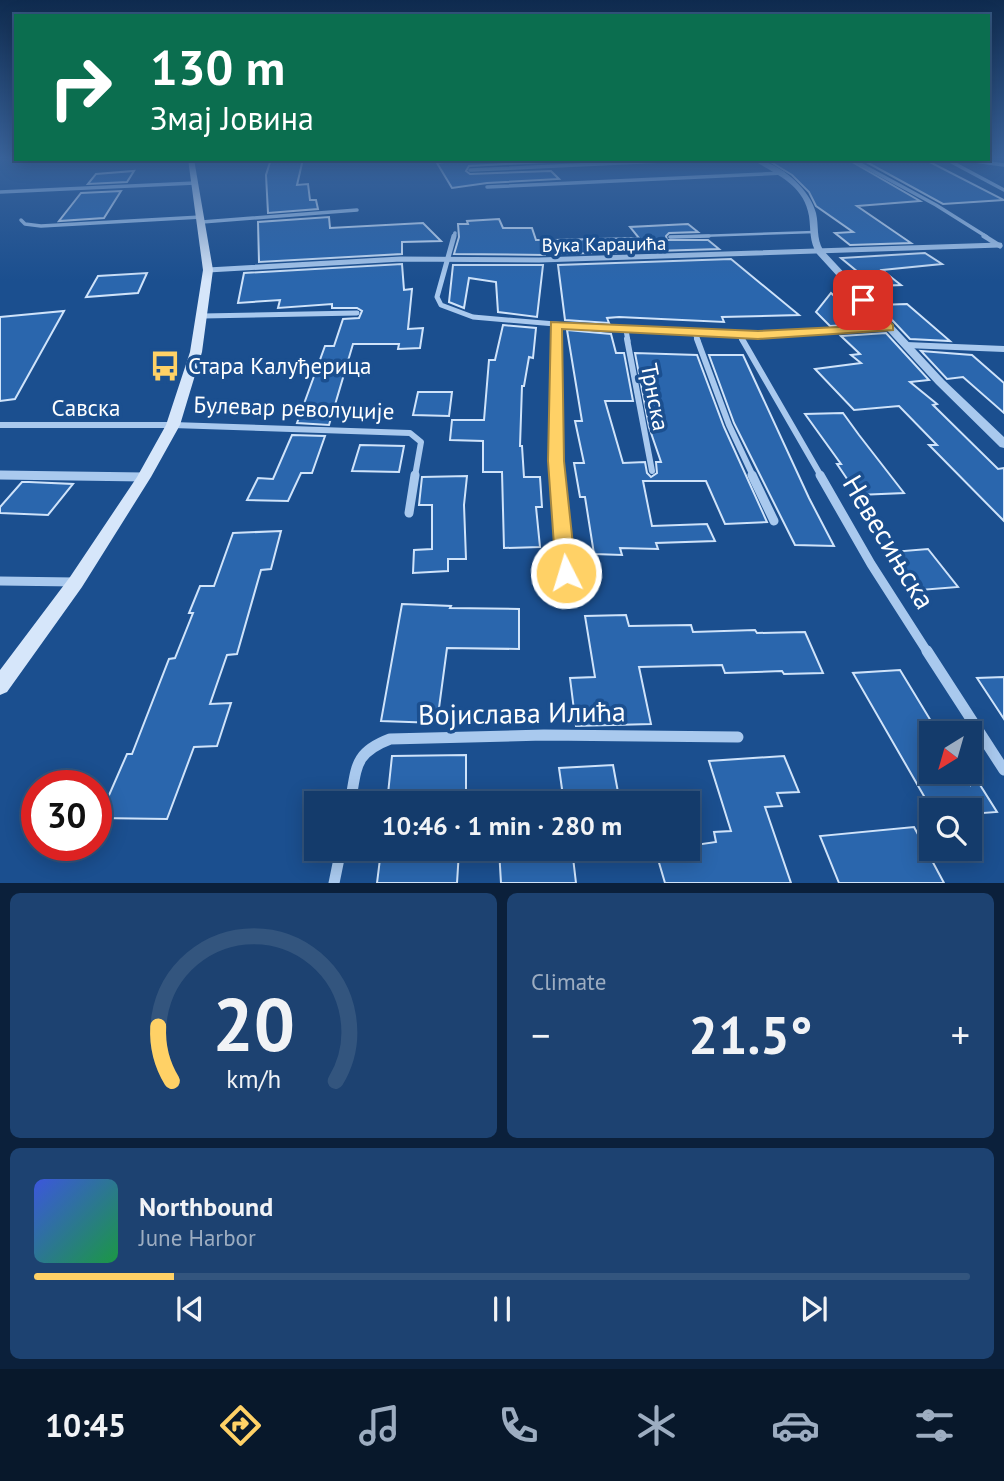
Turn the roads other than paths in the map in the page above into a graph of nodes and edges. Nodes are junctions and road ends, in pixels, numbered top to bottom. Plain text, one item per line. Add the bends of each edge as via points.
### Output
1 (198, 198) edge
2 (808, 198) edge
3 (923, 198) edge
4 (357, 210) dead end
5 (202, 219) junction
6 (21, 220) dead end
7 (814, 232) junction
8 (455, 233) dead end
9 (670, 237) dead end
10 (1002, 247) edge
11 (820, 252) junction
12 (447, 260) junction
13 (208, 270) junction
14 (357, 313) dead end
15 (203, 316) junction
16 (556, 324) junction
17 (889, 328) junction
18 (626, 330) junction
19 (695, 333) junction
20 (739, 334) junction
21 (906, 345) junction
22 (1004, 349) edge
23 (0, 425) edge
24 (173, 425) junction
25 (1004, 444) edge
26 (652, 471) dead end
27 (0, 475) edge
28 (144, 477) junction
29 (409, 513) dead end
30 (774, 522) dead end
31 (566, 573) dead end
32 (0, 581) edge
33 (76, 582) junction
34 (0, 686) edge
35 (738, 737) dead end
36 (1004, 770) edge
37 (352, 791) edge
38 (339, 861) edge
39 (334, 883) edge

1 - 5 main road, Булевар револуције
2 - 7 street
3 - 10 street
4 - 5 street
5 - 6 street via 40,226
5 - 13 main road, Булевар револуције
7 - 9 lane
7 - 11 street via 814,245
8 - 12 street
10 - 11 street, Вука Караџића
11 - 12 street, Вука Караџића
11 - 17 street
12 - 13 street, Вука Караџића
12 - 16 street via 437,297 441,304 473,317
13 - 15 main road, Булевар револуције
14 - 15 street
15 - 24 main road, Булевар револуције
16 - 18 street
16 - 31 street via 556,461
17 - 20 street
17 - 21 street
18 - 19 street
18 - 26 street, Трнска
19 - 20 street
19 - 30 street via 729,425
20 - 36 street, Невесињска via 872,564
21 - 22 street
21 - 25 street
23 - 24 street, Савска
24 - 28 main road, Булевар револуције
24 - 29 street, Булевар револуције via 410,433 421,442
27 - 28 street
28 - 33 main road, Булевар револуције
32 - 33 street
33 - 34 main road, Булевар револуције
35 - 37 street, Војислава Илића via 544,734 390,738 369,747 357,766
38 - 39 street

